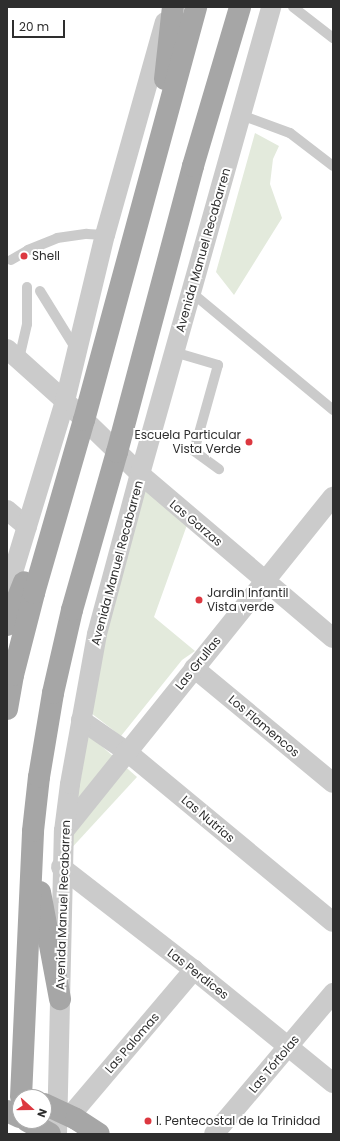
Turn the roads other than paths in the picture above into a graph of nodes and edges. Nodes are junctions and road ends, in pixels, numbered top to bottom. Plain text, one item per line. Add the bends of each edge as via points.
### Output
1 (169, 7) edge
2 (173, 7) edge
3 (196, 7) edge
4 (240, 7) edge
5 (271, 7) edge
6 (293, 7) edge
7 (305, 11) edge
8 (333, 38) edge
9 (241, 115) junction
10 (157, 149) junction
11 (333, 166) edge
12 (105, 235) junction
13 (18, 260) dead end
14 (26, 287) dead end
15 (40, 291) dead end
16 (191, 292) junction
17 (77, 351) junction
18 (174, 352) junction
19 (13, 354) edge
20 (65, 401) junction
21 (333, 410) edge
22 (84, 420) junction
23 (117, 452) junction
24 (219, 469) dead end
25 (140, 474) junction
26 (333, 497) edge
27 (7, 510) edge
28 (58, 510) junction
29 (27, 527) junction
30 (265, 581) junction
31 (7, 592) edge
32 (7, 625) edge
33 (333, 638) edge
34 (194, 668) junction
35 (7, 709) edge
36 (81, 720) junction
37 (126, 751) junction
38 (333, 783) edge
39 (33, 831) junction
40 (64, 831) junction
41 (62, 867) junction
42 (333, 922) edge
43 (194, 970) junction
44 (333, 993) edge
45 (60, 999) junction
46 (288, 1046) junction
47 (333, 1083) edge
48 (20, 1089) edge
49 (57, 1110) edge
50 (41, 1129) edge
51 (50, 1134) edge
52 (57, 1134) edge
53 (99, 1134) edge
54 (214, 1134) edge

1 - 12 street
2 - 10 main road
3 - 10 main road
4 - 23 main road via 193,166
5 - 9 street, Avenida Manuel Recabarren
6 - 7 lane
7 - 8 lane
9 - 11 lane via 290,133
9 - 16 street, Avenida Manuel Recabarren
10 - 22 main road
12 - 13 lane via 87,234 57,238 33,247
12 - 17 street
14 - 19 lane via 27,324
15 - 17 lane
16 - 18 street, Avenida Manuel Recabarren
16 - 21 lane
17 - 20 street
18 - 24 lane via 218,365 194,451
18 - 25 street, Avenida Manuel Recabarren
19 - 20 street, Las Garzas
20 - 22 street, Las Garzas
20 - 29 street
22 - 23 street, Las Garzas
22 - 28 main road
23 - 25 street, Las Garzas
23 - 39 main road via 72,610 53,693
25 - 30 street, Las Garzas
25 - 36 street, Avenida Manuel Recabarren via 97,634
26 - 30 street, Las Grullas
27 - 29 street
28 - 32 main road
28 - 35 main road via 20,644
29 - 31 street
30 - 33 street, Las Garzas
30 - 34 street, Las Grullas
34 - 37 street, Las Grullas
34 - 38 street, Los Flamencos
36 - 37 street, Las Nutrias
36 - 40 street, Avenida Manuel Recabarren
37 - 40 street, Las Grullas
37 - 42 street, Las Nutrias
39 - 45 main road via 38,882
39 - 48 main road
40 - 41 street, Avenida Manuel Recabarren
41 - 43 street, Las Perdices
41 - 45 street, Avenida Manuel Recabarren
43 - 46 street, Las Perdices
43 - 49 street, Las Palomas
44 - 46 street, Las Tórtolas
45 - 49 street, Avenida Manuel Recabarren
46 - 47 street, Las Perdices
46 - 54 street, Las Tórtolas
49 - 52 street, Avenida Manuel Recabarren
49 - 53 main road
50 - 51 main road

